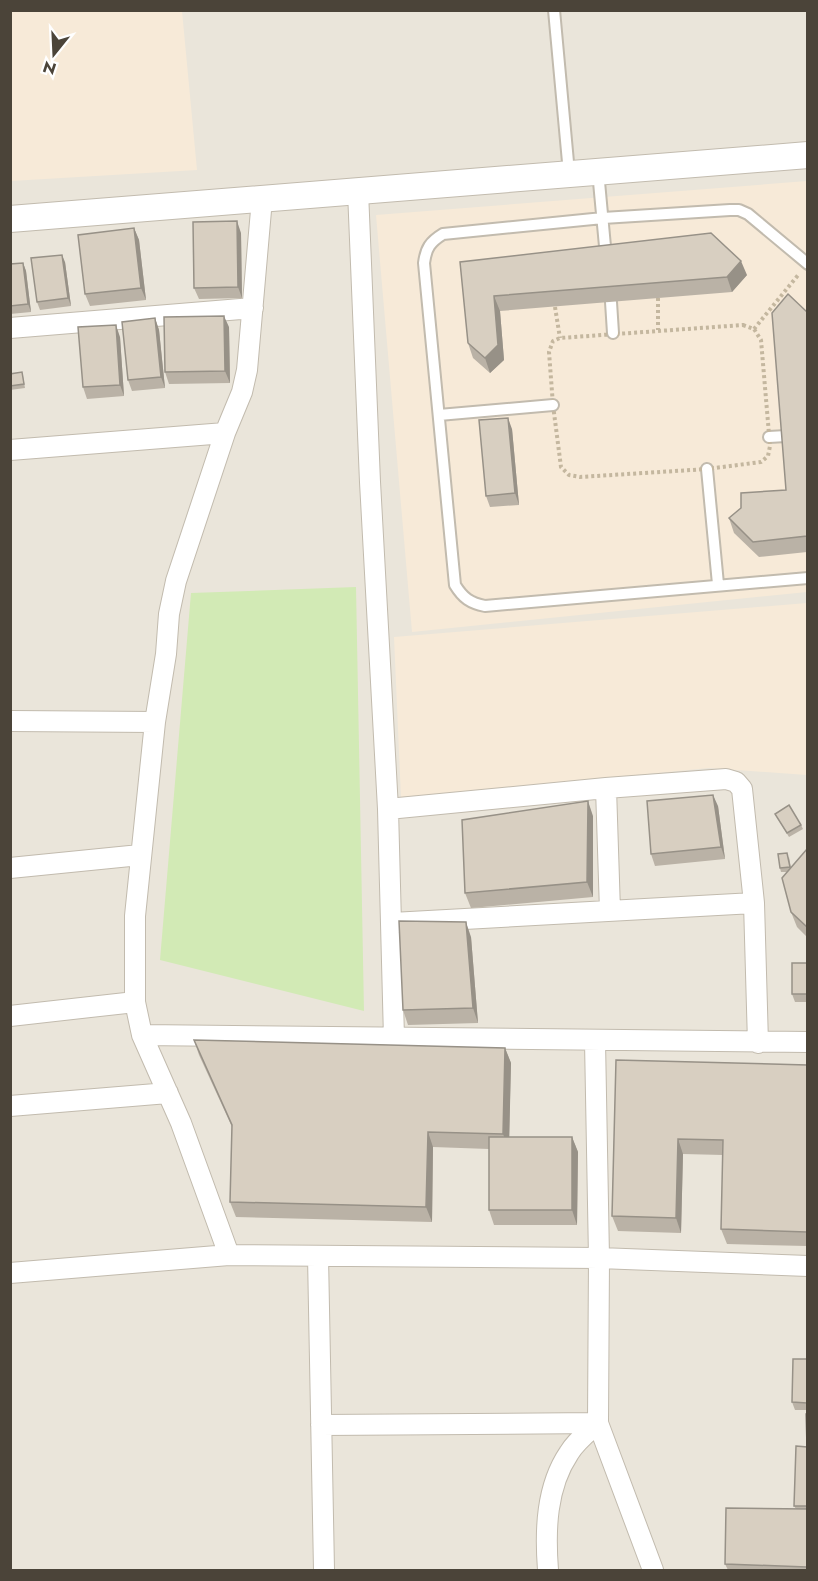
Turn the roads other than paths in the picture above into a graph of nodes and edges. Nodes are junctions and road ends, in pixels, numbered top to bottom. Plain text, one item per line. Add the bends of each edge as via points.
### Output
1 (554, 10) edge
2 (807, 155) edge
3 (598, 170) junction
4 (569, 173) junction
5 (358, 191) junction
6 (262, 199) junction
7 (603, 218) junction
8 (10, 219) edge
9 (607, 260) edge
10 (807, 264) edge
11 (610, 302) edge
12 (253, 308) junction
13 (10, 328) edge
14 (614, 333) road end
15 (553, 405) road end
16 (439, 415) junction
17 (225, 433) junction
18 (786, 436) edge
19 (769, 437) road end
20 (10, 450) edge
21 (707, 469) road end
22 (807, 578) edge
23 (718, 584) junction
24 (10, 721) edge
25 (155, 722) junction
26 (606, 788) junction
27 (388, 809) junction
28 (140, 855) junction
29 (10, 868) edge
30 (754, 903) junction
31 (610, 911) junction
32 (392, 923) junction
33 (135, 1002) junction
34 (10, 1016) edge
35 (142, 1035) junction
36 (394, 1038) junction
37 (595, 1041) junction
38 (807, 1042) edge
39 (758, 1043) junction
40 (168, 1093) junction
41 (10, 1106) edge
42 (229, 1255) junction
43 (318, 1256) junction
44 (599, 1258) junction
45 (807, 1266) edge
46 (10, 1273) edge
47 (598, 1423) junction
48 (321, 1425) junction
49 (324, 1570) edge
50 (548, 1570) edge
51 (652, 1570) edge

1 - 4 lane
2 - 3 street
3 - 4 street
3 - 7 lane
4 - 5 street
5 - 6 street
5 - 27 street
6 - 8 street
6 - 12 street
7 - 9 lane
7 - 10 lane via 739,210
7 - 16 lane via 443,234 433,240 424,263
11 - 14 lane
12 - 13 street
12 - 17 street via 242,392
15 - 16 lane
16 - 23 lane via 455,585 461,596 472,603 485,606
17 - 20 street
17 - 25 street via 172,594
18 - 19 lane
21 - 23 lane
22 - 23 lane
24 - 25 street
25 - 28 street
26 - 27 street
26 - 30 street via 726,779 736,782 742,789
26 - 31 street
27 - 32 street
28 - 29 street
28 - 33 street
30 - 31 street
30 - 39 street
31 - 32 street
32 - 36 street
33 - 34 street
33 - 35 street
35 - 36 street
35 - 40 street
36 - 37 street
37 - 39 street
37 - 44 street
38 - 39 street
40 - 41 street
40 - 42 street
42 - 43 street
42 - 46 street
43 - 44 street
43 - 48 street
44 - 45 street
44 - 47 street
47 - 48 street
47 - 50 street via 569,1451 559,1471 550,1502
47 - 51 street
48 - 49 street

